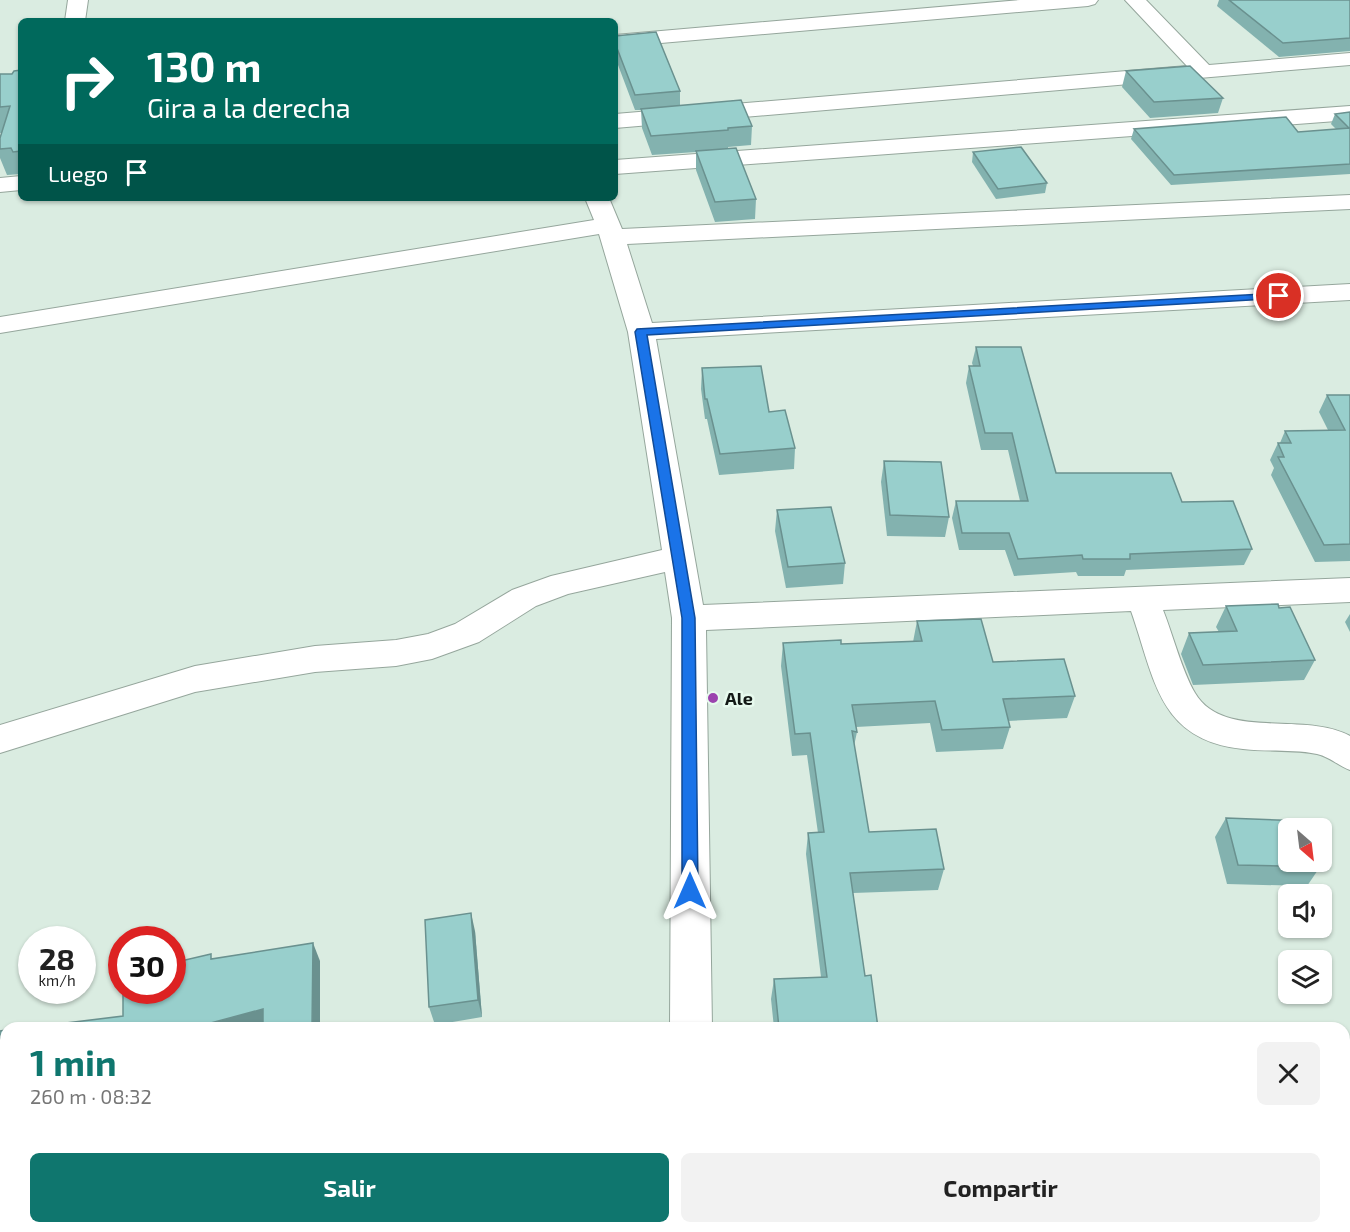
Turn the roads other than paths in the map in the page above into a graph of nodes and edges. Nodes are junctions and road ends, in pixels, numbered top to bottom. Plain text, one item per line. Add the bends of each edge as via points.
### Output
1 (78, 0) edge
2 (1088, 0) edge
3 (1135, 0) edge
4 (75, 18) edge
5 (618, 41) edge
6 (1350, 59) edge
7 (1204, 72) junction
8 (1350, 113) edge
9 (618, 121) edge
10 (618, 167) edge
11 (18, 183) edge
12 (0, 185) edge
13 (1350, 202) edge
14 (606, 220) edge
15 (1350, 292) edge
16 (0, 325) edge
17 (641, 332) junction
18 (679, 557) junction
19 (1350, 590) edge
20 (1143, 599) junction
21 (688, 618) junction
22 (0, 739) edge
23 (1350, 755) edge
24 (691, 1022) edge

1 - 4 street
2 - 5 street
3 - 7 street
6 - 7 street
7 - 9 street
8 - 10 street
11 - 12 street
13 - 14 street
14 - 16 street
14 - 17 street
15 - 17 street
17 - 18 street
18 - 21 street
18 - 22 street via 562,584 524,598 467,633 432,646 315,659 195,679
19 - 20 street
20 - 21 street
20 - 23 street via 1186,713 1221,732 1324,740
21 - 24 street

